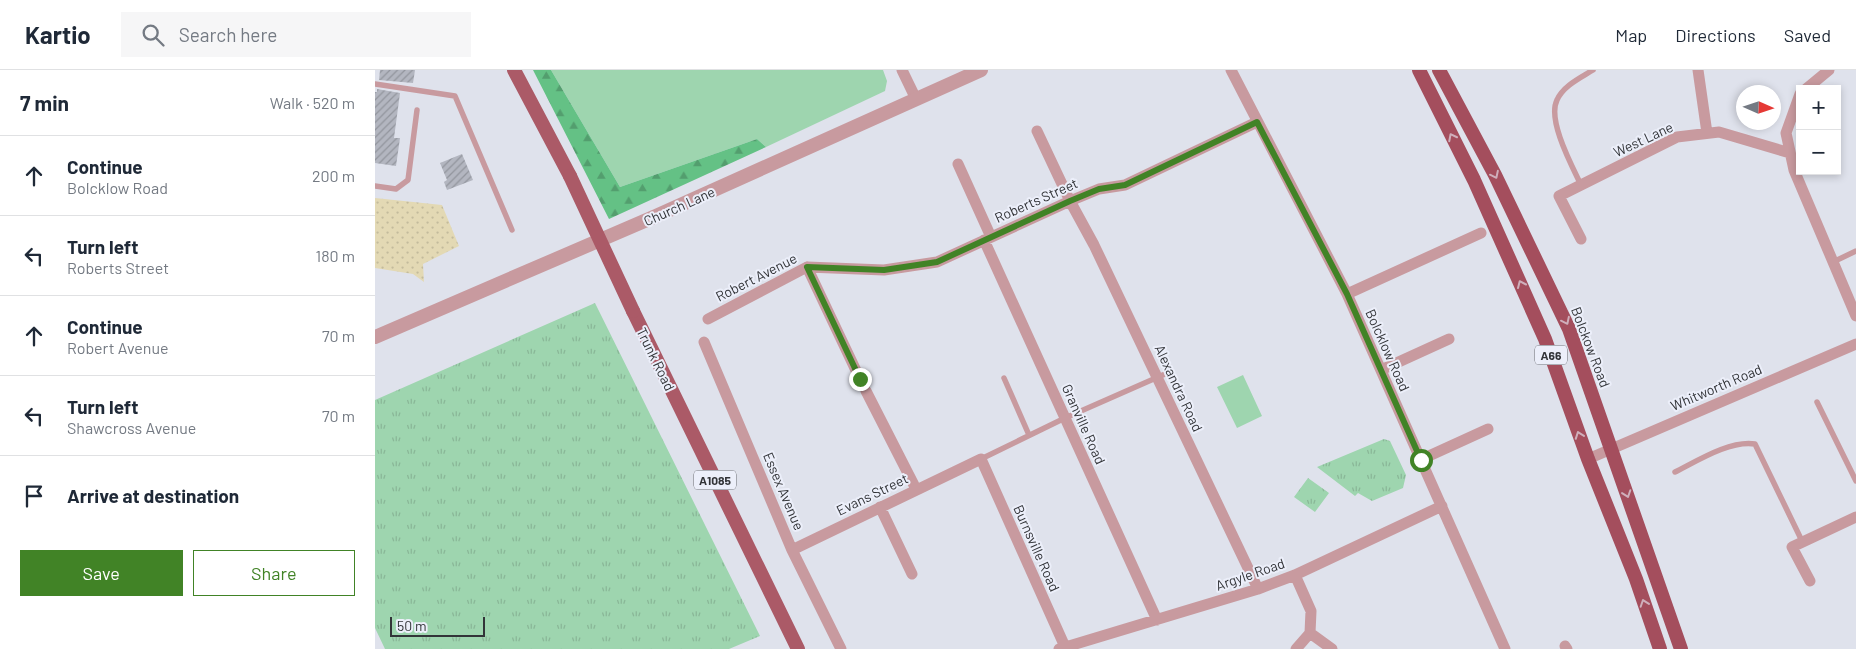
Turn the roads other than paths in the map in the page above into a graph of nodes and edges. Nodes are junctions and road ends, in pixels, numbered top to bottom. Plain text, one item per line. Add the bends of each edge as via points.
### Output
1 (515, 70) edge
2 (902, 70) edge
3 (981, 70) edge
4 (1231, 70) edge
5 (1419, 70) edge
6 (1439, 70) edge
7 (1593, 70) edge
8 (1698, 70) edge
9 (1829, 70) edge
10 (1815, 74) edge
11 (375, 84) edge
12 (1808, 85) edge
13 (916, 99) junction
14 (1796, 105) edge
15 (417, 110) dead end
16 (1257, 122) junction
17 (1037, 131) dead end
18 (1707, 133) junction
19 (1790, 153) junction
20 (958, 164) dead end
21 (1581, 185) junction
22 (375, 186) edge
23 (1070, 201) junction
24 (512, 230) dead end
25 (1481, 233) dead end
26 (988, 238) junction
27 (1581, 239) dead end
28 (1856, 251) edge
29 (937, 262) joint
30 (1833, 262) junction
31 (807, 267) junction
32 (1347, 294) junction
33 (1856, 316) edge
34 (708, 319) dead end
35 (375, 337) edge
36 (1449, 339) dead end
37 (704, 342) dead end
38 (1856, 344) edge
39 (1381, 370) junction
40 (1161, 375) junction
41 (1004, 378) dead end
42 (860, 379) dead end
43 (866, 391) dead end
44 (1817, 402) dead end
45 (1065, 418) junction
46 (1488, 429) dead end
47 (1029, 435) junction
48 (1611, 448) junction
49 (1588, 458) junction
50 (981, 459) junction
51 (1421, 460) junction
52 (1675, 472) dead end
53 (1856, 481) edge
54 (916, 489) junction
55 (1442, 506) junction
56 (880, 507) junction
57 (1856, 517) edge
58 (1802, 541) junction
59 (792, 550) junction
60 (912, 574) dead end
61 (1295, 574) junction
62 (1810, 581) dead end
63 (1258, 589) junction
64 (1157, 620) junction
65 (1310, 633) junction
66 (1063, 648) edge
67 (798, 649) edge
68 (841, 649) edge
69 (1297, 649) edge
70 (1332, 649) edge
71 (1505, 649) edge
72 (1660, 649) edge
73 (1681, 649) edge

1 - 67 main road, Trunk Road / A1085, bridge via 570,176
2 - 13 street
3 - 13 street, Church Lane
4 - 16 street, Bolcklow Road
49 -> 5 highway, A66 via 1545,339 1474,180
6 -> 48 highway, Bolckow Road / A66 via 1495,175 1569,329
7 - 21 lane via 1567,87 1556,100 1554,115 1563,149
8 - 18 street
9 - 10 street
10 - 12 street
11 - 24 lane via 455,96
13 - 35 street, Church Lane
14 - 19 street via 1786,132
15 - 22 lane via 408,180 396,189
16 - 23 street, Roberts Street via 1125,185 1099,189
16 - 32 street, Bolcklow Road
17 - 23 street, Alexandra Road
18 - 19 street, West Lane via 1719,132
18 - 21 street, West Lane via 1677,137
19 - 30 street via 1793,170
20 - 26 street, Granville Road
21 - 27 street, West Lane via 1559,196
23 - 26 street, Roberts Street
23 - 40 street, Alexandra Road
25 - 32 street
26 - 29 street, Roberts Street
26 - 45 street, Granville Road
28 - 30 lane
29 - 31 street, Robert Avenue via 884,270
30 - 33 street
31 - 34 street, Robert Avenue
31 - 42 street
32 - 39 street, Bolcklow Road
36 - 39 street
37 - 59 street, Essex Avenue
38 - 48 street, Whitworth Road
39 - 51 street, Bolcklow Road
40 - 45 lane
40 - 63 street, Alexandra Road
41 - 47 lane
43 - 54 street
44 - 53 lane
45 - 47 lane
45 - 64 street, Granville Road
46 - 51 street
47 - 50 lane
48 - 49 street, Whitworth Road
48 -> 73 highway, Bolckow Road / A66
72 -> 49 highway, A66
50 - 54 street, Evans Street
50 - 66 street, Burnsville Road
51 - 55 street, Bolcklow Road
52 - 58 lane via 1731,446 1745,442 1755,444
54 - 56 street, Evans Street
55 - 61 street, Argyle Road
55 - 71 street, Bolcklow Road
56 - 59 street, Evans Street
56 - 60 street
57 - 58 street
58 - 62 street via 1792,547
59 - 68 street, Essex Avenue
61 - 63 street, Argyle Road
61 - 65 street via 1311,611
63 - 64 street, Argyle Road
64 - 66 street, Argyle Road
65 - 69 street
65 - 70 street

